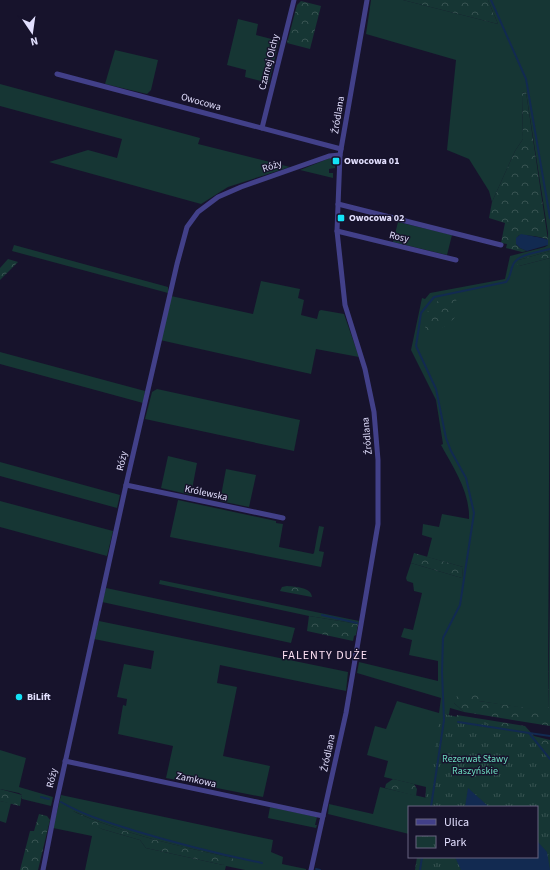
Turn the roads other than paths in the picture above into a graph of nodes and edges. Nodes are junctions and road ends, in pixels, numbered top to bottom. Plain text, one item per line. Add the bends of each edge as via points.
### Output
1 (294, 0) edge
2 (367, 0) edge
3 (57, 74) dead end
4 (262, 128) junction
5 (341, 149) junction
6 (340, 155) junction
7 (338, 204) junction
8 (338, 232) junction
9 (501, 245) dead end
10 (456, 260) dead end
11 (126, 485) junction
12 (283, 518) dead end
13 (65, 761) junction
14 (323, 816) junction
15 (43, 870) edge
16 (311, 870) edge

1 - 4 street, Czarnej Olchy
2 - 5 street, Źródlana
3 - 4 street, Owocowa
4 - 5 street, Owocowa
5 - 6 street, Źródlana
6 - 7 street, Źródlana
6 - 11 street, Róży via 329,156 240,187 206,204 190,221 177,264
7 - 8 street, Źródlana
7 - 9 street
8 - 10 street, Rosy
8 - 14 street, Źródlana via 346,305 373,401 380,499 377,540 358,650
11 - 12 street, Królewska
11 - 13 street, Róży
13 - 14 street, Zamkowa
13 - 15 street, Róży
14 - 16 street, Źródlana

